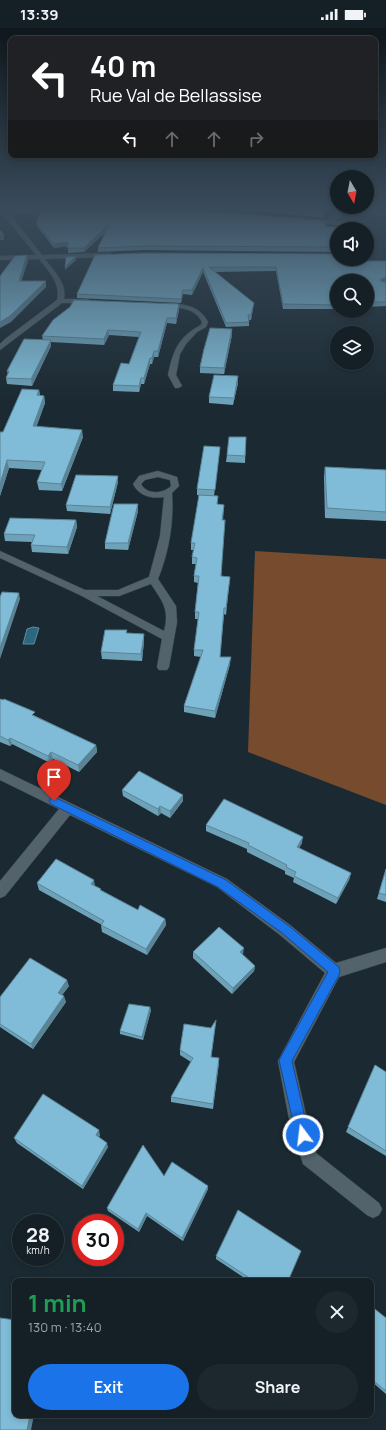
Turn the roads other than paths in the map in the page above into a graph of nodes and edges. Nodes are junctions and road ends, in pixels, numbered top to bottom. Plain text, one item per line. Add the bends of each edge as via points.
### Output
1 (52, 271) edge
2 (60, 301) junction
3 (94, 301) edge
4 (154, 305) edge
5 (0, 348) edge
6 (178, 386) dead end
7 (168, 493) dead end
8 (0, 554) edge
9 (153, 578) junction
10 (83, 593) junction
11 (168, 636) junction
12 (163, 667) dead end
13 (0, 774) edge
14 (68, 808) junction
15 (0, 892) edge
16 (386, 955) edge
17 (334, 971) junction
18 (373, 1209) dead end

1 - 2 street via 62,291
2 - 3 street
2 - 5 street
4 - 6 street via 190,307 199,312 205,322 204,326 183,343 176,354 172,375
7 - 9 street via 167,518 158,567
8 - 10 street
9 - 10 street via 119,592
9 - 11 street via 171,606 172,622
10 - 11 street
11 - 12 street
13 - 14 street
14 - 15 street
14 - 17 street via 222,883 286,930
16 - 17 street
17 - 18 street via 286,1060 309,1158

